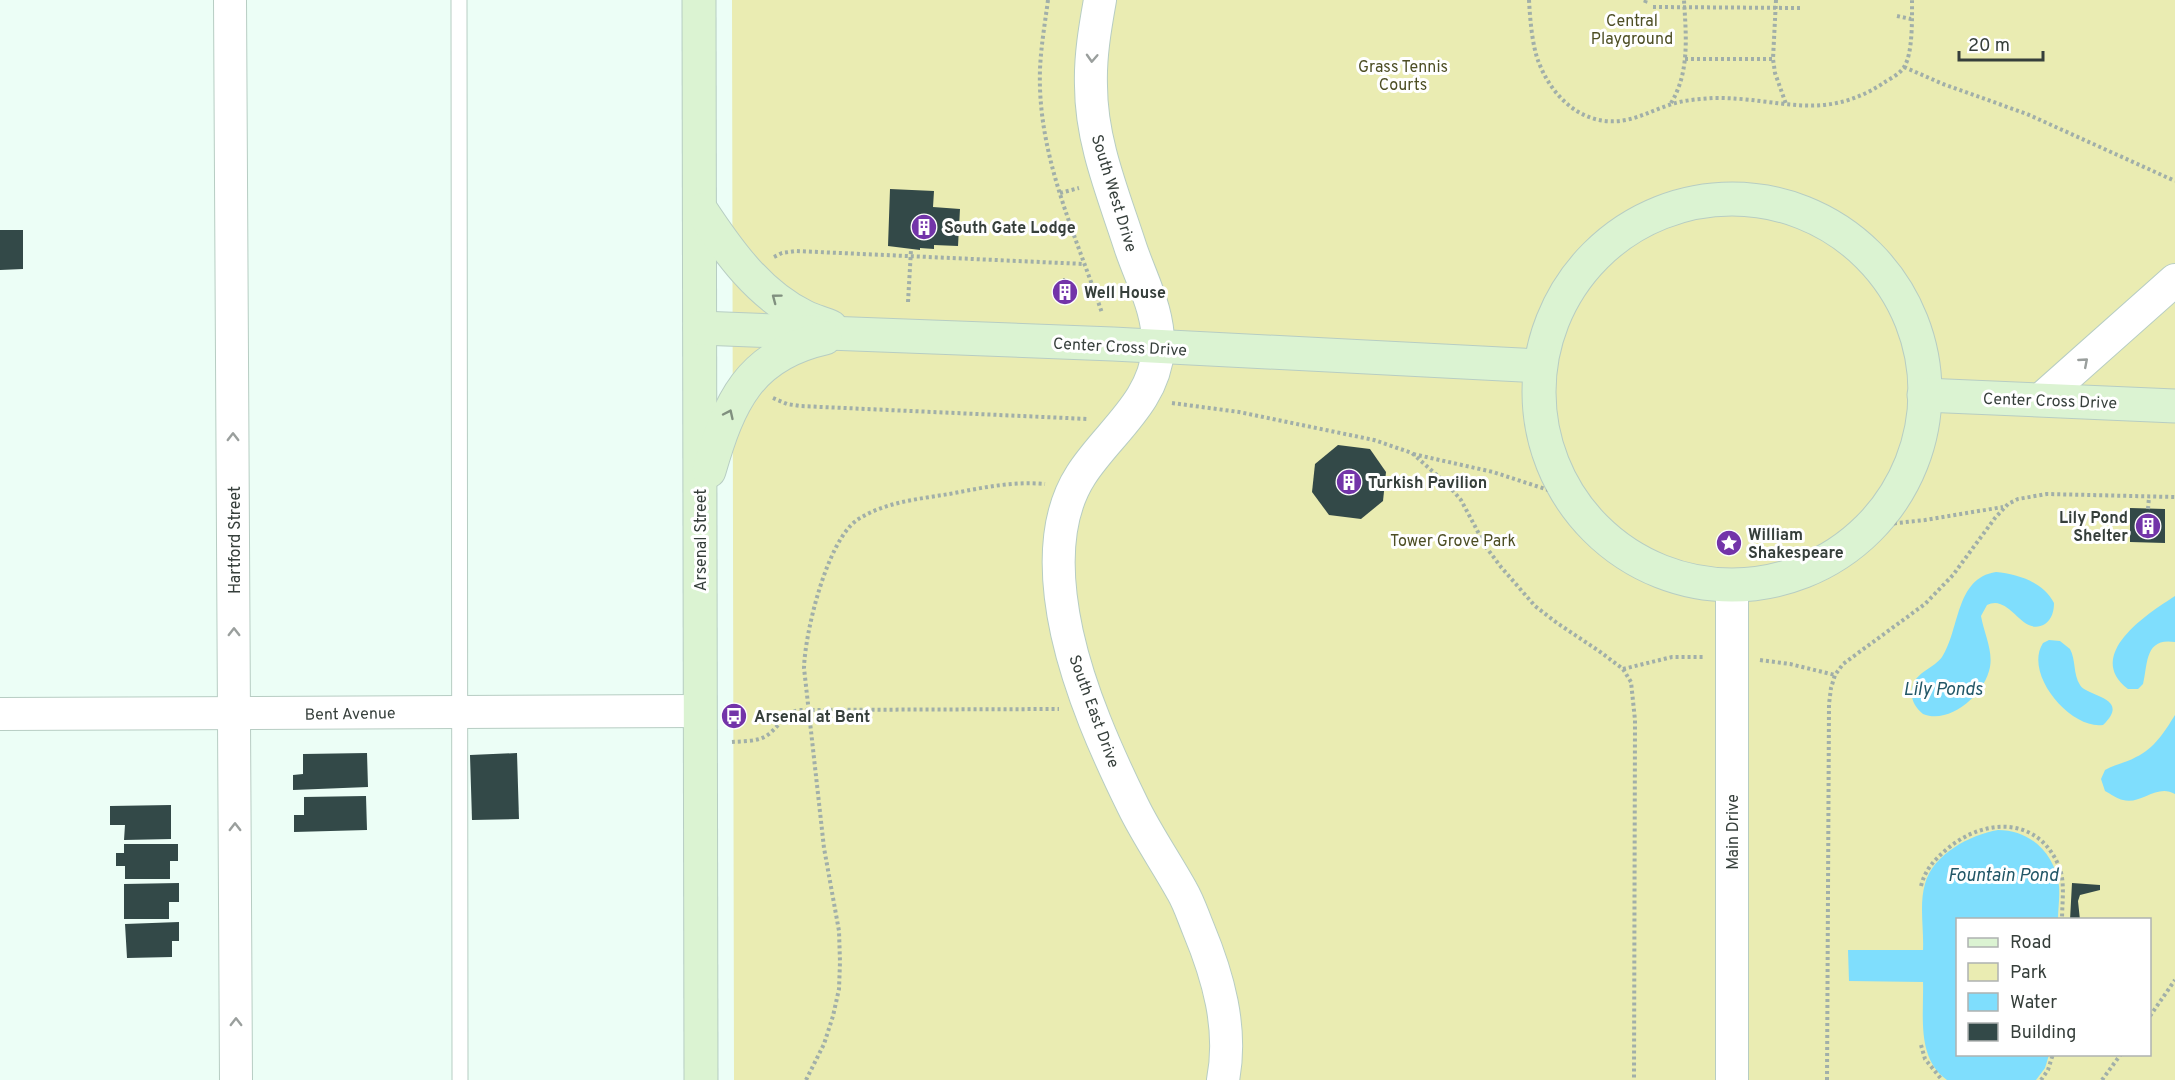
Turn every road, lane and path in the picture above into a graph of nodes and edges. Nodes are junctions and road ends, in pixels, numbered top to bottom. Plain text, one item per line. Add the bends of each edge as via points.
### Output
1 (230, 0) edge
2 (459, 0) edge
3 (699, 0) edge
4 (1048, 0) edge
5 (1100, 0) edge
6 (1528, 0) edge
7 (1684, 0) edge
8 (1776, 0) edge
9 (1912, 0) edge
10 (1653, 7) dead end
11 (1684, 8) junction
12 (1774, 8) junction
13 (1800, 8) dead end
14 (1897, 16) dead end
15 (1911, 19) junction
16 (1685, 59) junction
17 (1773, 59) junction
18 (1904, 67) junction
19 (1671, 104) junction
20 (1786, 104) junction
21 (2175, 181) edge
22 (1082, 187) dead end
23 (1060, 193) junction
24 (701, 210) junction
25 (911, 250) dead end
26 (911, 256) junction
27 (771, 258) dead end
28 (1084, 264) junction
29 (2175, 280) edge
30 (908, 302) dead end
31 (1101, 309) dead end
32 (700, 328) junction
33 (847, 332) junction
34 (1158, 348) junction
35 (1540, 366) junction
36 (767, 394) dead end
37 (1924, 395) junction
38 (2040, 400) junction
39 (2175, 406) edge
40 (1133, 410) junction
41 (1412, 453) junction
42 (1072, 490) junction
43 (2149, 496) junction
44 (1570, 497) junction
45 (2175, 497) edge
46 (2004, 507) junction
47 (2148, 509) dead end
48 (699, 510) junction
49 (1870, 526) junction
50 (1732, 585) junction
51 (1686, 656) dead end
52 (1774, 661) dead end
53 (1623, 669) junction
54 (1835, 675) junction
55 (808, 709) junction
56 (1092, 709) junction
57 (459, 711) junction
58 (700, 711) junction
59 (0, 714) edge
60 (235, 714) junction
61 (732, 742) dead end
62 (1921, 886) dead end
63 (2062, 918) edge
64 (2175, 980) edge
65 (2151, 1015) edge
66 (1921, 1045) dead end
67 (2052, 1056) edge
68 (2120, 1056) edge
69 (236, 1080) edge
70 (460, 1080) edge
71 (701, 1080) edge
72 (806, 1080) edge
73 (1223, 1080) edge
74 (1634, 1080) edge
75 (1732, 1080) edge
76 (1827, 1080) edge
77 (1942, 1080) edge
78 (2041, 1080) edge
79 (2102, 1080) edge

60 -> 1 street, Hartford Street
2 - 57 lane
3 - 24 street, Arsenal Street
4 - 23 path via 1040,69 1041,101 1050,161
5 -> 34 street, South West Drive via 1090,87 1096,131 1106,173 1155,314
6 - 19 path via 1538,62 1559,97 1570,107 1610,122
7 - 11 path
8 - 12 path
9 - 15 path
10 - 11 path
11 - 12 path
11 - 16 path
12 - 13 path
12 - 17 path
14 - 15 path
15 - 18 path
16 - 17 path
16 - 19 path via 1683,79
17 - 20 path
18 - 20 path via 1875,88 1844,103
18 - 21 path via 2027,114
19 - 20 path via 1728,98
22 - 23 path
23 - 28 path
24 - 32 street, Arsenal Street
33 -> 24 street via 804,317 760,286
25 - 26 path
26 - 27 path via 790,251
26 - 28 path
26 - 30 path
28 - 31 path
38 -> 29 street
32 - 33 street, Center Cross Drive
32 - 48 street, Arsenal Street
33 - 34 street, Center Cross Drive
48 -> 33 street via 726,420 751,377 806,342
34 - 35 street, Center Cross Drive
34 - 40 street, South East Drive via 1153,374
35 - 37 street via 1564,296 1607,244 1649,217 1681,205 1714,199 1748,199 1782,205 1814,217 1856,245 1880,269 1913,328 1922,361
35 - 44 street via 1543,432 1554,467
36 - 40 path via 800,406
37 - 38 street, Center Cross Drive
37 - 49 street via 1921,427 1909,466 1890,501
38 - 39 street, Center Cross Drive
40 - 41 path via 1239,412 1364,437
40 - 42 street, South East Drive
41 - 44 path via 1493,472
41 - 53 path via 1461,501 1486,546 1535,606
42 - 55 path via 1026,482 996,485 881,508 849,527 834,552 809,627 804,668
42 - 56 street, South East Drive via 1061,531 1061,593 1067,632
43 - 45 path
43 - 46 path via 2047,494 2018,499
43 - 47 path
44 - 50 street via 1610,541 1641,562 1676,577
46 - 49 path
46 - 54 path via 1938,591 1910,617 1843,663
48 - 58 street, Arsenal Street
49 - 50 street via 1846,547 1807,570 1778,579
50 - 75 street, Main Drive
51 - 53 path
52 - 54 path
53 - 74 path via 1631,682 1635,720
54 - 76 path via 1829,704
55 - 56 path
55 - 61 path via 786,715 769,735
55 - 72 path via 840,962 833,1016
56 - 73 street, South East Drive via 1134,808 1184,894 1212,961 1224,1009 1227,1060
57 - 58 street, Bent Avenue
57 - 60 street, Bent Avenue
57 - 70 lane
58 - 71 street, Arsenal Street
59 - 60 street, Bent Avenue
69 -> 60 street, Hartford Street
62 - 63 path via 1927,870 1954,843 1987,827 2009,826 2028,832 2051,853 2062,880
64 - 65 path
66 - 77 path via 1925,1059
67 - 78 path
68 - 79 path

